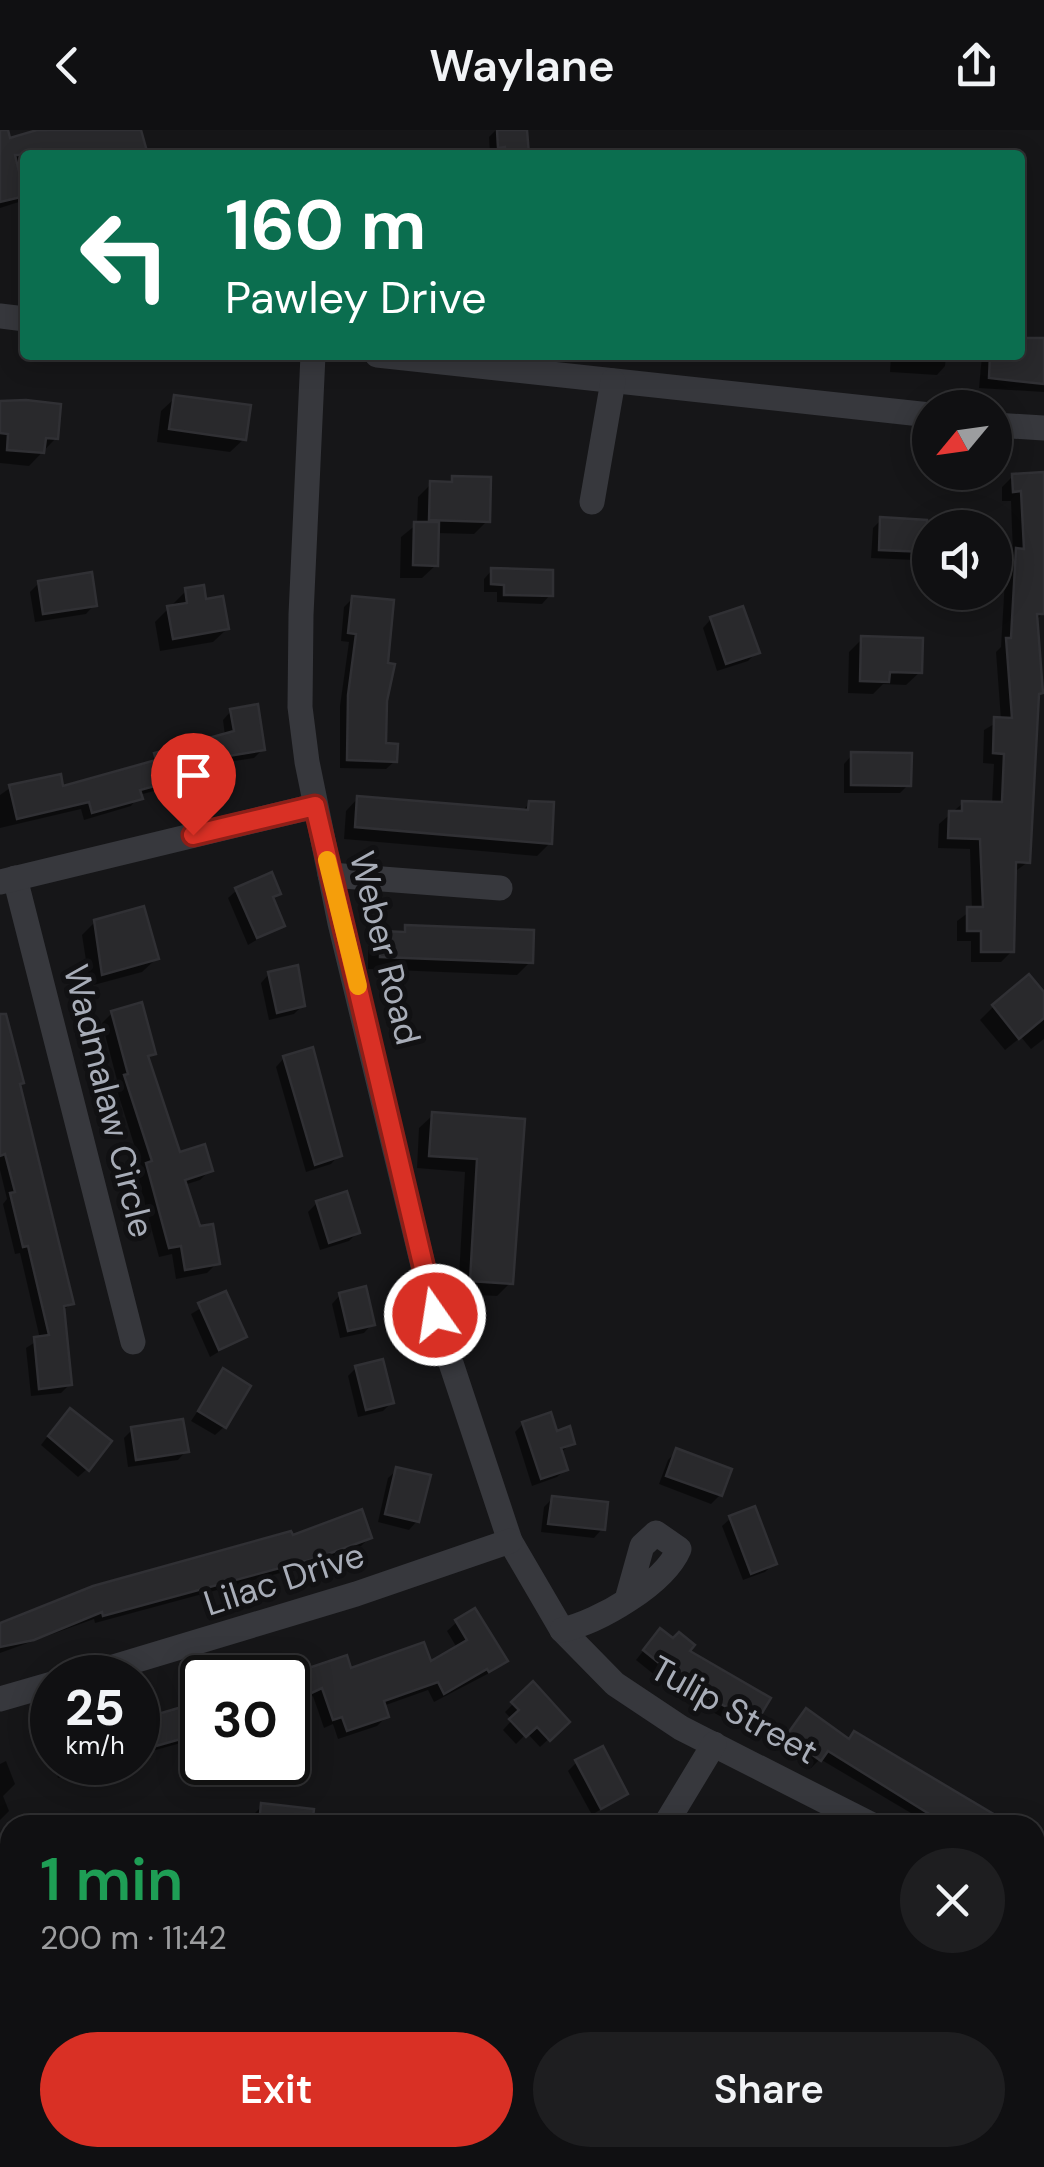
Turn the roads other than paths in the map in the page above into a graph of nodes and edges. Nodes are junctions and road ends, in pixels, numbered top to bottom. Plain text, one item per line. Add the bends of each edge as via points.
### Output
1 (313, 360) edge
2 (423, 360) edge
3 (613, 380) junction
4 (912, 413) edge
5 (1012, 426) edge
6 (1044, 428) edge
7 (592, 502) dead end
8 (315, 806) junction
9 (330, 876) junction
10 (8, 880) edge
11 (500, 888) dead end
12 (133, 1342) dead end
13 (510, 1542) junction
14 (628, 1596) dead end
15 (562, 1630) junction
16 (153, 1655) edge
17 (30, 1690) edge
18 (0, 1699) edge
19 (714, 1744) junction
20 (671, 1815) edge
21 (852, 1815) edge

1 - 8 street, Weber Road via 300,707
2 - 3 street
3 - 4 street
3 - 7 street
5 - 6 street
8 - 9 street, Weber Road
8 - 10 street
9 - 11 street
9 - 13 street, Weber Road via 435,1315
10 - 12 street, Wadmalaw Circle
13 - 15 street, Tulip Street
13 - 16 street, Lilac Drive
14 - 15 street
15 - 19 street, Tulip Street via 616,1684
17 - 18 street
19 - 20 street
19 - 21 street, Tulip Street

